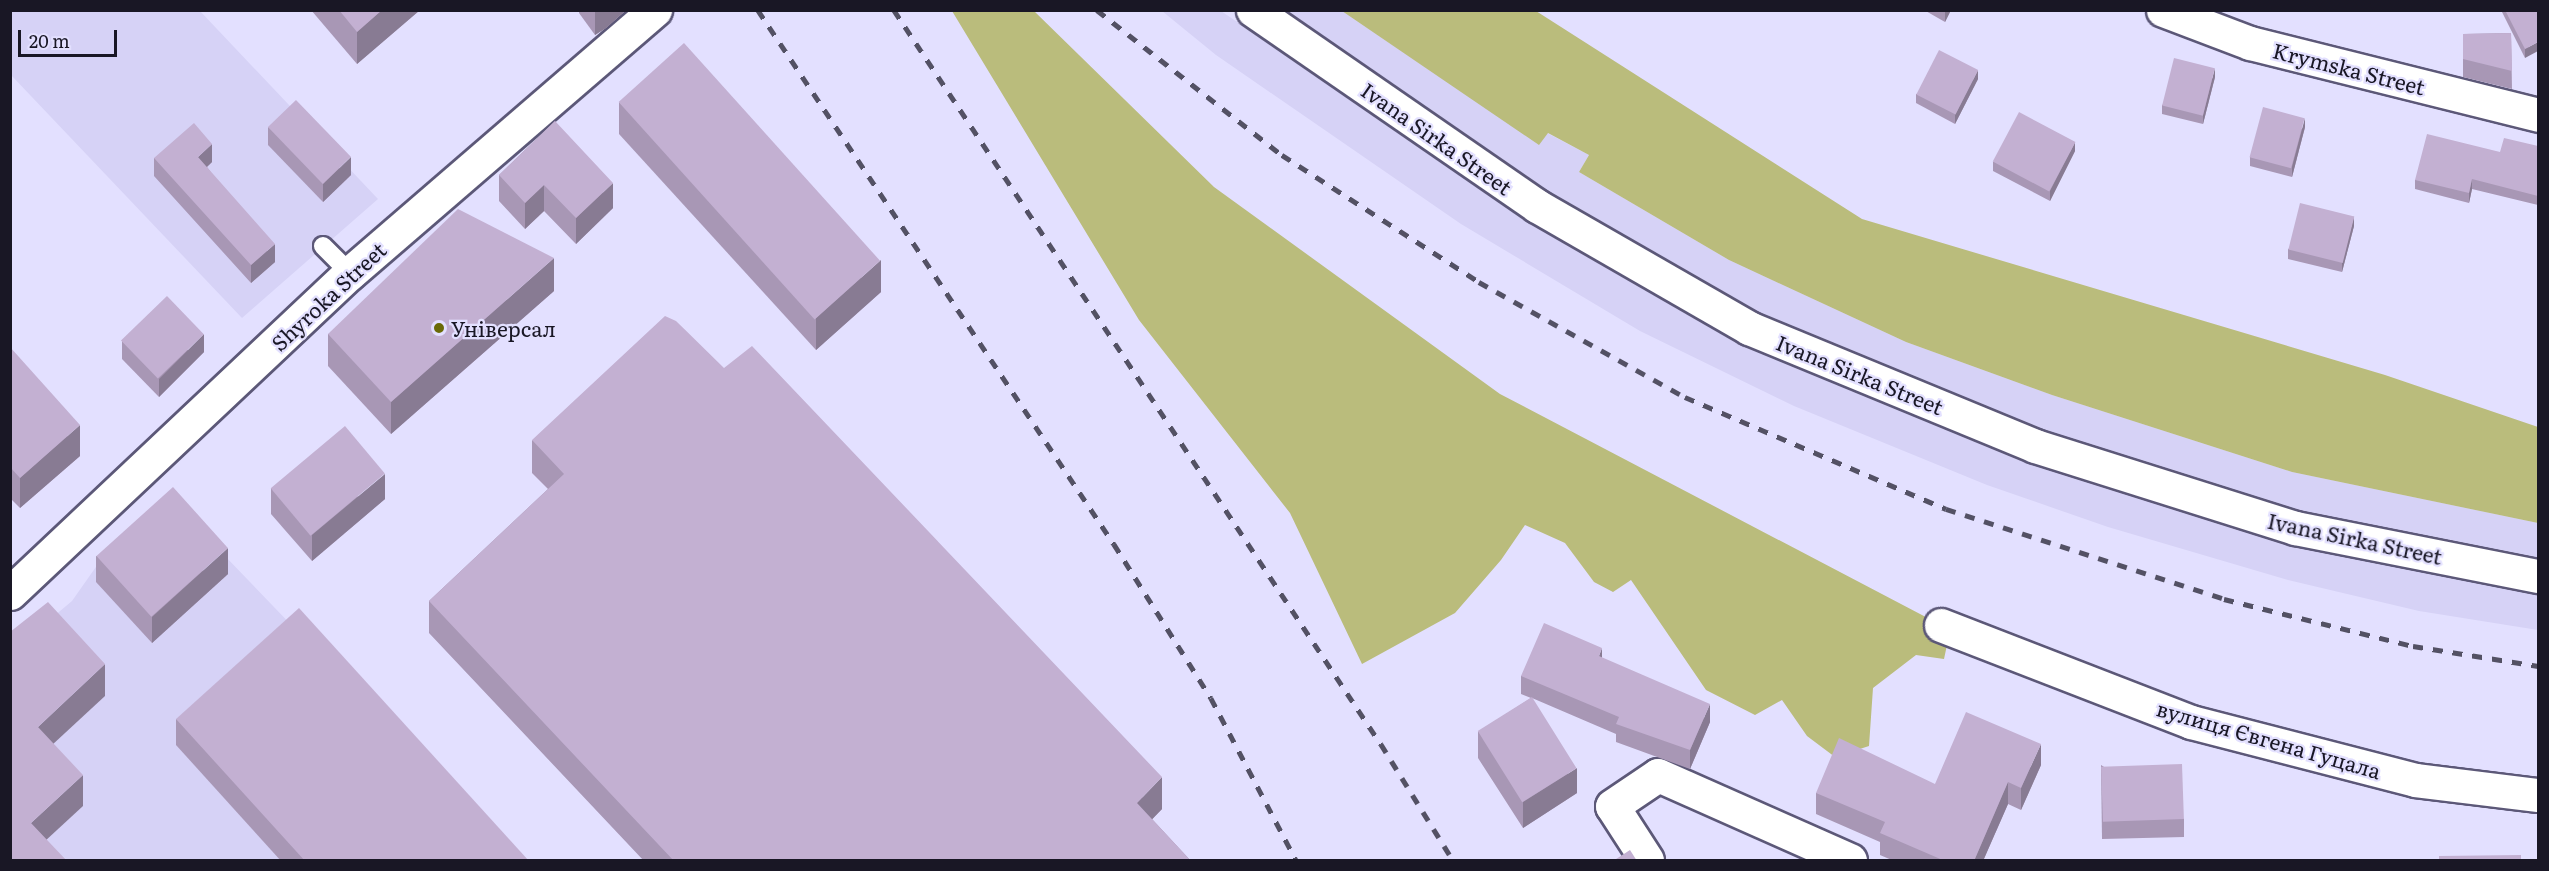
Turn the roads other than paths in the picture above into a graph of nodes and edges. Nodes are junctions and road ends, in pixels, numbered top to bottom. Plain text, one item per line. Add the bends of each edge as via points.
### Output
1 (655, 10) edge
2 (1253, 10) edge
3 (2163, 10) edge
4 (2538, 116) edge
5 (323, 246) dead end
6 (350, 273) junction
7 (2538, 576) edge
8 (10, 592) edge
9 (1941, 625) dead end
10 (2538, 795) edge
11 (1647, 861) edge
12 (1850, 861) edge

1 - 6 street, Shyroka Street
2 - 7 street, Ivana Sirka Street via 1537,206 1749,328 2035,446 2273,521
3 - 4 street, Krymska Street via 2250,43
5 - 6 lane
6 - 8 street, Shyroka Street
9 - 10 street, вулиця Євгена Гуцала via 2191,722 2415,780
11 - 12 street via 1612,806 1658,775

